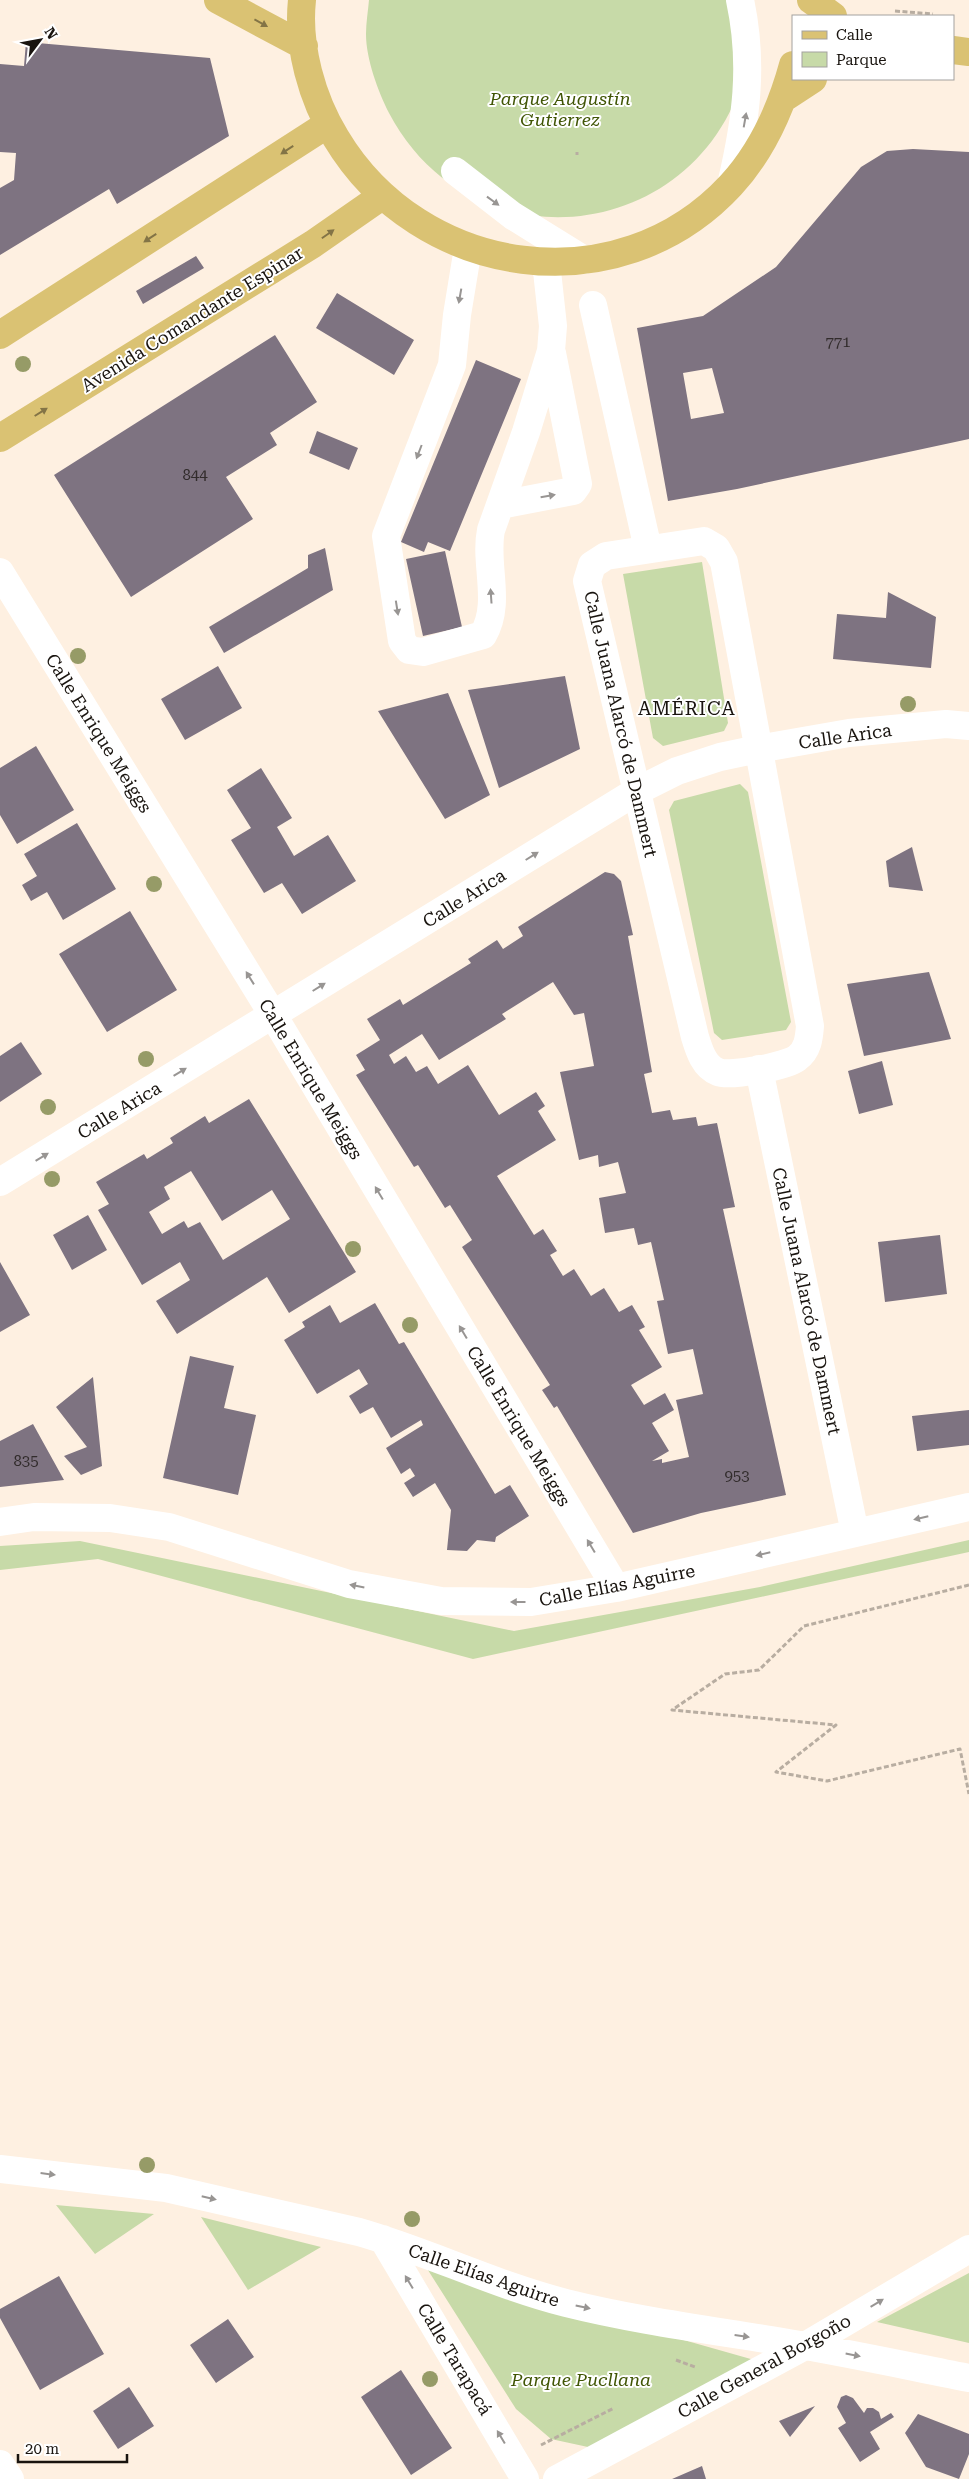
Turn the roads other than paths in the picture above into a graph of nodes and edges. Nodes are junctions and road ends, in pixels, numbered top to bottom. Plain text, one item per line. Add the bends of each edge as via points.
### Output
1 (218, 0) edge
2 (302, 0) edge
3 (740, 0) edge
4 (797, 0) edge
5 (811, 0) edge
6 (798, 15) edge
7 (832, 15) edge
8 (304, 46) junction
9 (954, 50) edge
10 (969, 52) edge
11 (792, 69) edge
12 (811, 80) edge
13 (784, 98) junction
14 (328, 124) junction
15 (455, 171) dead end
16 (731, 185) junction
17 (382, 196) junction
18 (468, 248) junction
19 (584, 260) junction
20 (546, 262) junction
21 (594, 313) dead end
22 (0, 335) edge
23 (552, 351) junction
24 (0, 438) edge
25 (500, 505) junction
26 (648, 549) junction
27 (0, 572) edge
28 (969, 726) edge
29 (758, 749) junction
30 (637, 791) junction
31 (273, 1015) junction
32 (759, 1069) junction
33 (0, 1182) edge
34 (969, 1507) edge
35 (0, 1522) edge
36 (855, 1533) junction
37 (616, 1588) junction
38 (0, 2169) edge
39 (383, 2239) junction
40 (969, 2249) edge
41 (805, 2346) junction
42 (969, 2378) edge
43 (0, 2464) edge
44 (10, 2479) edge
45 (525, 2479) edge
46 (557, 2479) edge

1 -> 8 main road
2 - 8 main road
16 -> 3 street via 746,112 748,85 747,46
4 - 6 main road
5 - 7 main road
8 - 14 main road via 317,99
9 - 10 main road
11 - 13 main road
12 - 13 main road
13 - 16 main road via 753,158
14 - 17 main road via 361,174
14 -> 22 main road
15 -> 19 street via 513,216
16 - 19 main road via 707,208 679,227 618,254
17 - 18 main road via 422,226
24 -> 17 main road, Avenida Comandante Espinar via 313,244
18 - 20 main road via 507,259
18 -> 25 street via 452,365 386,536 402,641 409,650 422,652 483,635 490,624 488,544
19 - 20 main road
20 - 23 street via 553,326
21 - 26 street
23 - 25 street
25 -> 23 street via 573,491 578,484
26 - 29 street, Calle Juana Alarcó de Dammert via 704,541 716,548 724,562
26 - 30 street, Calle Juana Alarcó de Dammert via 606,556 592,565 587,581
31 -> 27 street, Calle Enrique Meiggs
28 - 29 street, Calle Arica via 946,724 849,733
29 - 30 street, Calle Arica via 677,771
29 - 32 street, Calle Juana Alarcó de Dammert via 810,1026 807,1044 797,1058
31 -> 30 street, Calle Arica
30 - 32 street, Calle Juana Alarcó de Dammert via 699,1050 716,1072 727,1074
33 -> 31 street, Calle Arica
37 -> 31 street, Calle Enrique Meiggs
32 - 36 street, Calle Juana Alarcó de Dammert
34 -> 36 street, Calle Elías Aguirre
37 -> 35 street, Calle Elías Aguirre via 531,1602 441,1602 349,1584 169,1527 110,1518 34,1518
36 -> 37 street, Calle Elías Aguirre
38 -> 39 street, Calle Elías Aguirre via 166,2188
39 -> 41 street, Calle Elías Aguirre via 474,2275 566,2303 671,2326
45 -> 39 street, Calle Tarapacá
41 -> 40 street, Calle General Borgoño
41 -> 42 street, Calle Elías Aguirre
41 - 46 street, Calle General Borgoño
43 - 44 street

